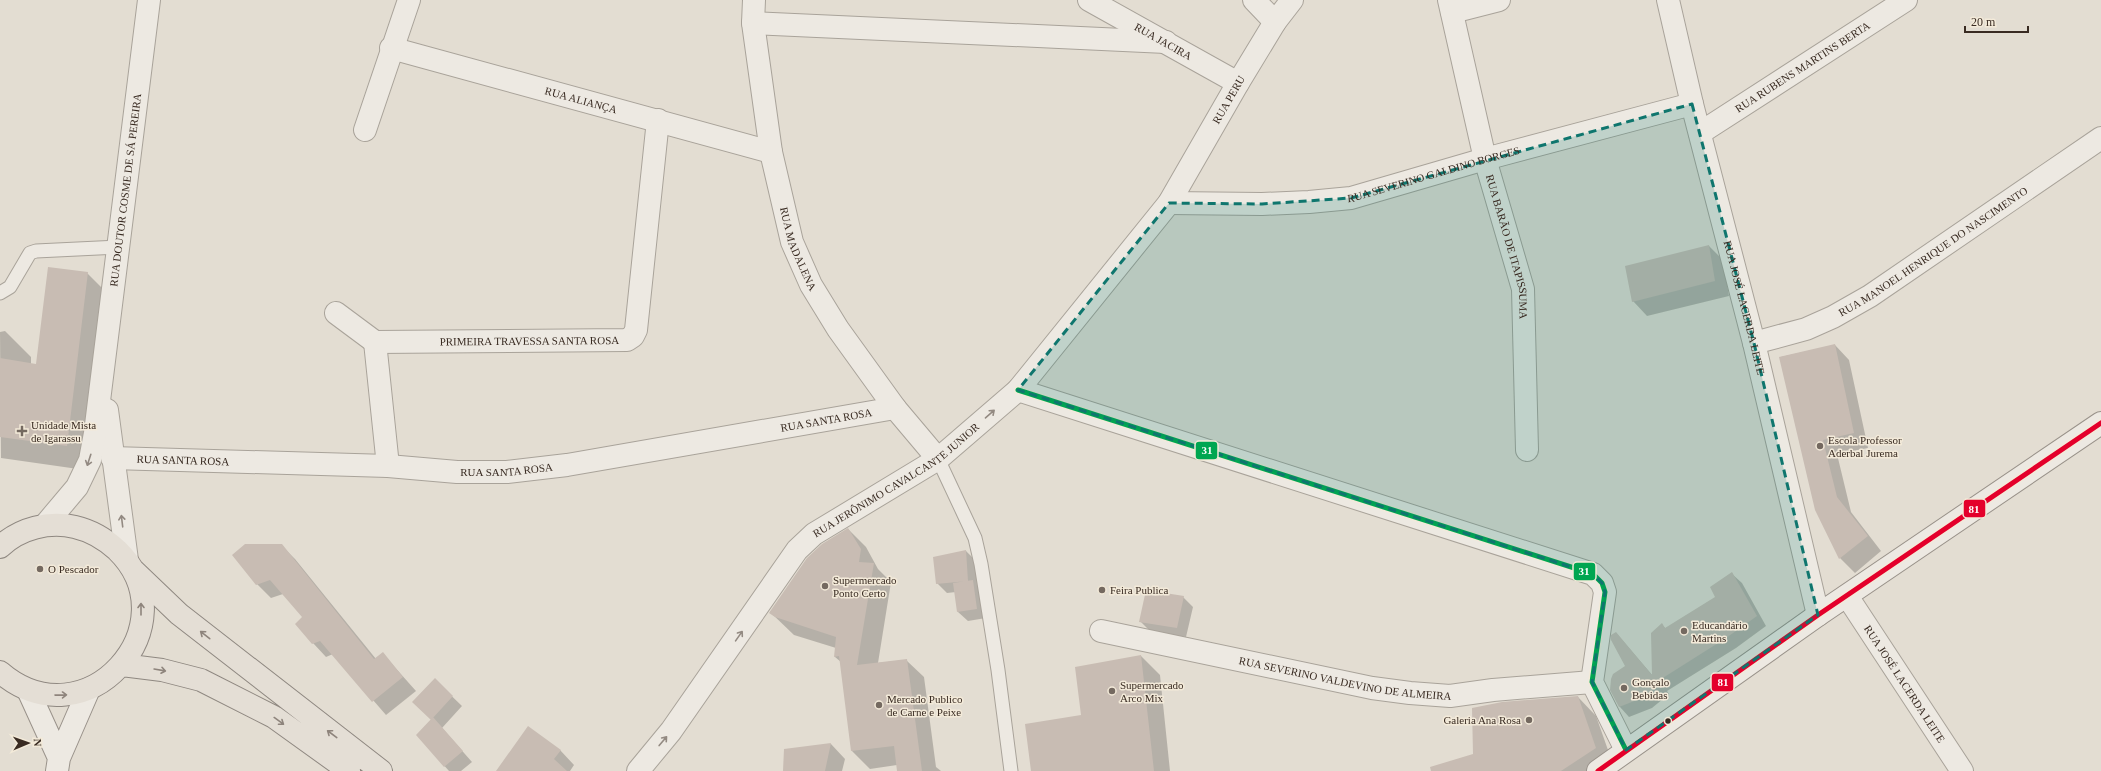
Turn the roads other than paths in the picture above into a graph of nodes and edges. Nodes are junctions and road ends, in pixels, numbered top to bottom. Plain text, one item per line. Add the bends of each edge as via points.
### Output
1 (149, 0) edge
2 (409, 0) edge
3 (754, 0) edge
4 (1089, 0) edge
5 (1254, 0) edge
6 (1292, 0) edge
7 (1499, 0) edge
8 (1668, 0) edge
9 (1906, 0) edge
10 (1450, 6) edge
11 (1275, 22) junction
12 (753, 23) junction
13 (1166, 42) junction
14 (391, 48) junction
15 (1238, 83) junction
16 (1692, 104) junction
17 (658, 120) junction
18 (365, 130) dead end
19 (1700, 134) junction
20 (2101, 138) edge
21 (771, 152) junction
22 (1485, 159) junction
23 (1169, 203) junction
24 (119, 247) junction
25 (0, 293) edge
26 (336, 313) dead end
27 (375, 342) junction
28 (1754, 343) junction
29 (103, 380) junction
30 (1018, 390) junction
31 (895, 408) junction
32 (2101, 423) edge
33 (1527, 450) dead end
34 (112, 458) junction
35 (938, 459) junction
36 (388, 466) junction
37 (0, 526) edge
38 (35, 528) junction
39 (0, 547) edge
40 (129, 564) junction
41 (1847, 596) junction
42 (1818, 615) junction
43 (1100, 632) dead end
44 (122, 665) junction
45 (0, 672) edge
46 (1592, 682) junction
47 (89, 689) junction
48 (28, 690) junction
49 (1626, 750) junction
50 (58, 765) edge
51 (349, 771) edge
52 (380, 771) edge
53 (638, 771) edge
54 (1011, 771) edge
55 (1599, 771) edge
56 (1962, 771) edge

1 - 24 street, RUA DOUTOR COSME DE SÁ PEREIRA
2 - 14 street
3 - 12 street, RUA MADALENA
4 - 13 street, RUA JACIRA
5 - 11 street
6 - 11 street, RUA PERU
7 - 10 street
8 - 16 street, RUA JOSÉ LACERDA LEITE
9 - 19 street, RUA RUBENS MARTINS BERTA
10 - 22 street, RUA BARÃO DE ITAPISSUMA
11 - 15 street, RUA PERU
12 - 13 street
12 - 21 street, RUA MADALENA
13 - 15 street, RUA JACIRA
14 - 17 street, RUA ALIANÇA
14 - 18 street
15 - 23 street, RUA PERU
16 - 19 street, RUA JOSÉ LACERDA LEITE
16 - 22 street, RUA SEVERINO GALDINO BORGES
17 - 21 street, RUA ALIANÇA
17 - 27 street, PRIMEIRA TRAVESSA SANTA ROSA via 636,330 633,336 627,340
19 - 28 street, RUA JOSÉ LACERDA LEITE
20 - 28 street, RUA MANOEL HENRIQUE DO NASCIMENTO via 1870,296 1834,317 1806,329
21 - 31 street, RUA MADALENA via 792,242 811,285 838,329
22 - 23 street, RUA SEVERINO GALDINO BORGES via 1350,198 1262,204
22 - 33 street, RUA BARÃO DE ITAPISSUMA via 1523,289
23 - 30 street, RUA JERÔNIMO CAVALCANTE JUNIOR
24 - 25 lane via 30,253 10,286
24 - 29 street, RUA DOUTOR COSME DE SÁ PEREIRA
26 - 27 street
27 - 36 street
28 - 42 street, RUA JOSÉ LACERDA LEITE
29 - 34 street
29 -> 38 street via 90,460 77,487
35 -> 30 street, RUA JERÔNIMO CAVALCANTE JUNIOR
30 - 46 street via 1593,574 1602,583 1605,592
31 - 35 street, RUA MADALENA
31 - 36 street, RUA SANTA ROSA via 567,465 522,470 457,472
32 - 41 street
34 - 36 street, RUA SANTA ROSA
40 -> 34 street
53 -> 35 street, RUA JERÔNIMO CAVALCANTE JUNIOR via 671,732 797,550 814,534
35 - 54 lane via 975,538 998,670
37 - 38 main road
38 - 39 main road via 7,540
38 - 40 main road via 66,525 85,529 104,538
44 -> 40 main road via 133,648 140,629 142,608 139,588
52 -> 40 main road via 179,614
41 - 42 street
41 - 56 street, RUA JOSÉ LACERDA LEITE
42 - 49 street
43 - 46 street, RUA SEVERINO VALDEVINO DE ALMEIRA via 1372,688 1410,693 1450,696
44 - 47 main road via 107,679
44 -> 51 main road via 162,670 200,680 274,717
45 - 48 main road via 10,681
46 - 49 street
48 -> 47 main road via 48,695 62,695
47 - 50 street
48 - 50 street
49 - 55 street

